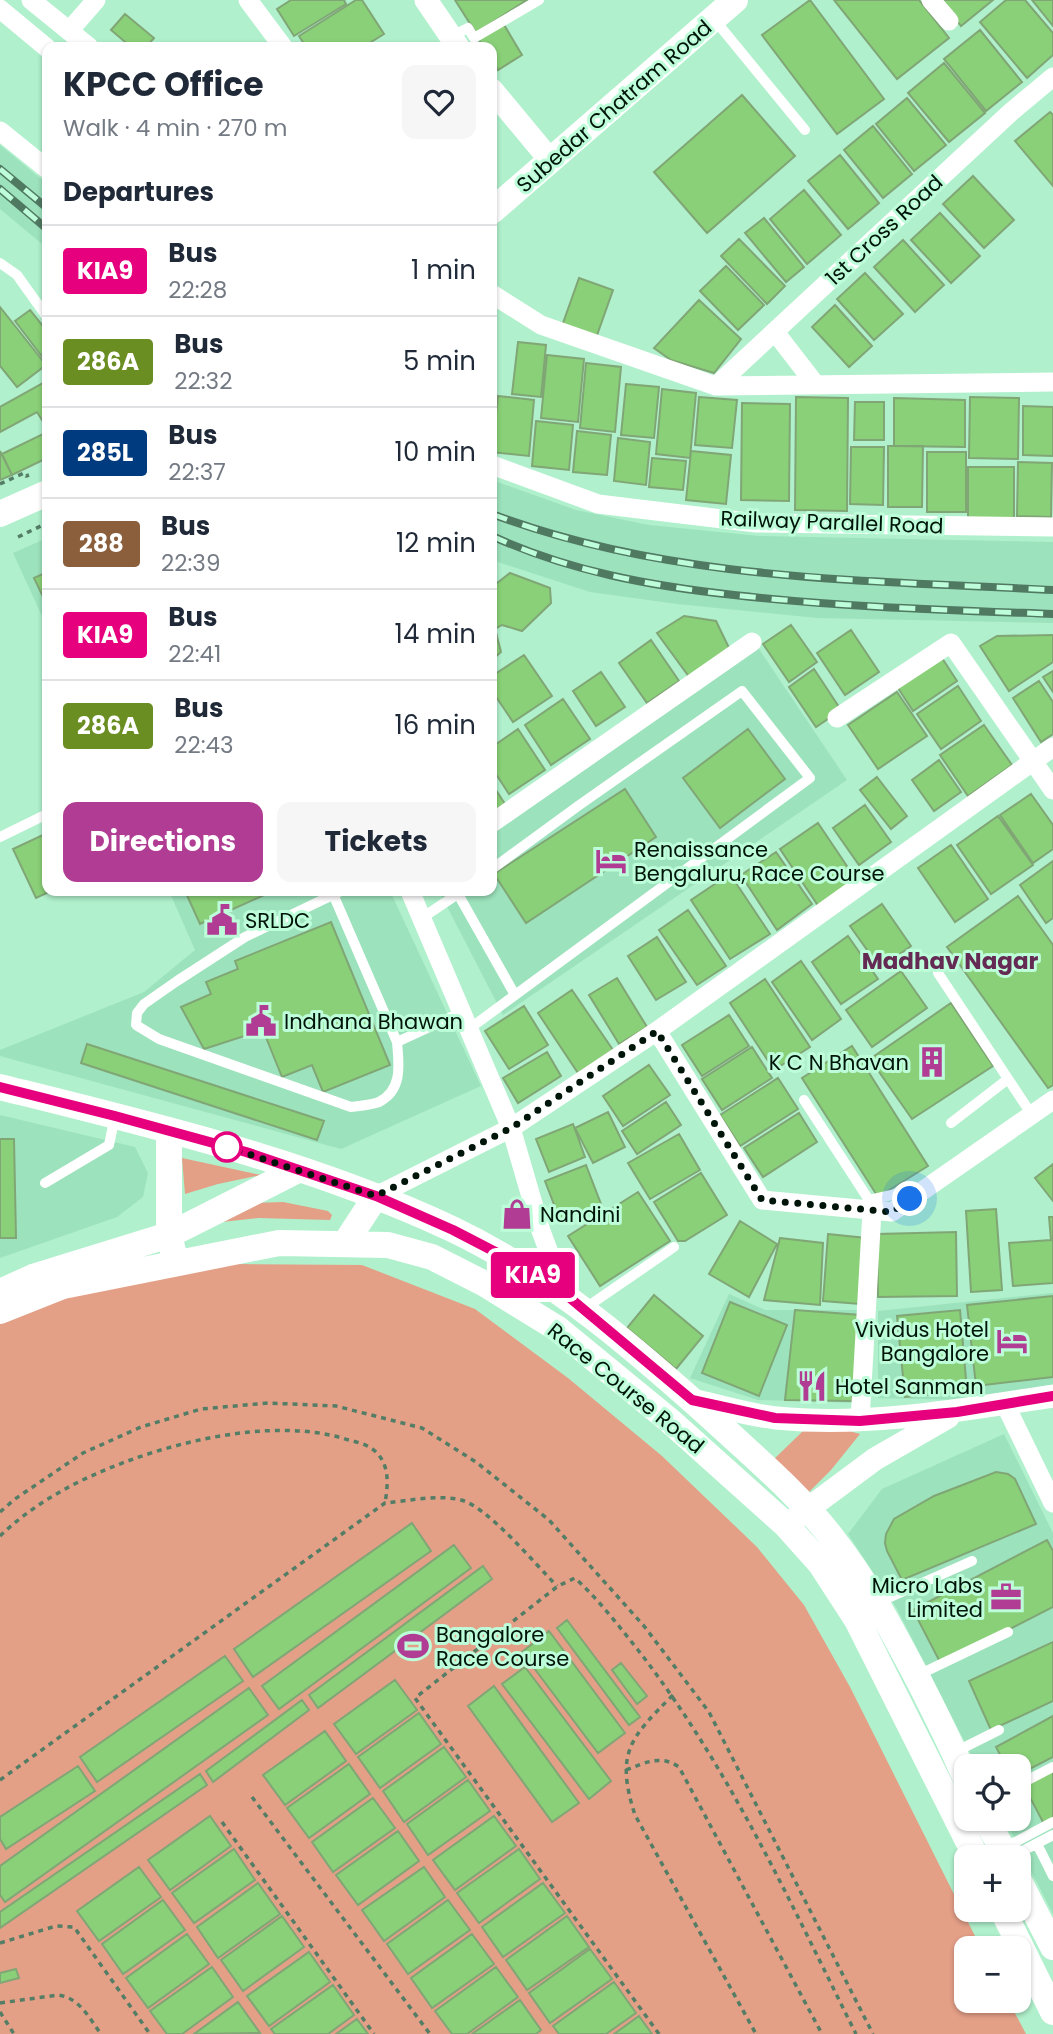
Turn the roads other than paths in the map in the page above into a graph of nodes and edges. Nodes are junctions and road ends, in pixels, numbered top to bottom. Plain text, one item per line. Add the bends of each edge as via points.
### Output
1 (31, 0) edge
2 (96, 0) edge
3 (248, 0) edge
4 (426, 0) edge
5 (539, 0) edge
6 (735, 0) edge
7 (930, 0) edge
8 (0, 9) edge
9 (713, 19) junction
10 (949, 21) dead end
11 (69, 31) junction
12 (83, 42) edge
13 (279, 42) edge
14 (454, 42) edge
15 (42, 44) edge
16 (1053, 77) edge
17 (497, 96) edge
18 (805, 130) dead end
19 (0, 131) edge
20 (551, 161) junction
21 (42, 165) edge
22 (497, 207) edge
23 (0, 263) edge
24 (497, 297) edge
25 (42, 310) edge
26 (775, 332) junction
27 (1053, 382) edge
28 (816, 385) junction
29 (716, 386) junction
30 (497, 467) edge
31 (42, 495) edge
32 (0, 514) edge
33 (1053, 527) edge
34 (752, 642) dead end
35 (837, 718) dead end
36 (1053, 747) edge
37 (1033, 761) junction
38 (1053, 790) edge
39 (42, 816) edge
40 (497, 820) edge
41 (0, 837) edge
42 (497, 865) edge
43 (329, 896) edge
44 (339, 896) edge
45 (412, 896) edge
46 (455, 896) edge
47 (462, 896) edge
48 (422, 918) junction
49 (938, 973) dead end
50 (515, 995) junction
51 (465, 1020) junction
52 (657, 1031) junction
53 (397, 1042) junction
54 (1008, 1079) junction
55 (0, 1087) edge
56 (804, 1100) dead end
57 (1053, 1100) edge
58 (1032, 1115) junction
59 (115, 1116) junction
60 (951, 1124) dead end
61 (511, 1128) junction
62 (169, 1130) junction
63 (298, 1170) junction
64 (45, 1183) dead end
65 (376, 1196) junction
66 (910, 1199) junction
67 (872, 1211) junction
68 (169, 1235) junction
69 (346, 1242) junction
70 (674, 1247) dead end
71 (176, 1262) junction
72 (0, 1292) edge
73 (574, 1301) junction
74 (0, 1311) edge
75 (1053, 1396) edge
76 (692, 1400) junction
77 (1004, 1404) junction
78 (957, 1412) junction
79 (860, 1421) junction
80 (1053, 1503) edge
81 (807, 1509) junction
82 (786, 1525) junction
83 (972, 1560) dead end
84 (878, 1602) junction
85 (1008, 1632) dead end
86 (916, 1676) junction
87 (999, 1731) dead end
88 (955, 1753) joint
89 (1053, 1767) edge
90 (1031, 1778) edge
91 (1053, 1822) edge
92 (1053, 1835) edge
93 (1037, 1844) junction
94 (970, 1845) edge
95 (1021, 1845) edge
96 (1031, 1846) edge
97 (1053, 1875) edge
98 (1031, 1904) edge
99 (1008, 1922) edge
100 (1053, 1947) edge
101 (1053, 2012) edge

1 - 11 street
2 - 11 street
3 - 13 street
4 - 14 street
5 - 14 lane via 474,38 468,28
6 - 9 main road, Subedar Chatram Road
7 - 10 street
8 - 15 street
9 - 18 lane
9 - 20 main road, Subedar Chatram Road
11 - 12 street
16 - 26 street, 1st Cross Road
17 - 20 street
19 - 21 street
20 - 22 main road, Subedar Chatram Road
23 - 25 lane via 17,275
24 - 29 street via 541,325
26 - 28 street
26 - 29 street, 1st Cross Road
27 - 28 street
28 - 29 street
30 - 33 street, Railway Parallel Road via 598,504 756,523
31 - 32 main road
34 - 40 street
35 - 37 street via 951,643
36 - 37 street
37 - 38 street
37 - 52 street
39 - 41 lane
42 - 50 lane via 742,691 810,778
43 - 53 lane via 245,937 177,981 144,1004 136,1025 159,1039 351,1107 379,1102 396,1086
44 - 53 lane
45 - 48 street
46 - 48 lane
47 - 50 lane
48 - 51 street
49 - 54 lane
50 - 51 lane
51 - 53 lane
51 - 61 street
52 - 61 street
52 - 67 street via 762,1200
54 - 58 lane
54 - 60 lane
55 - 59 main road, Race Course Road
56 - 66 lane via 869,1200 905,1192
57 - 58 street
58 - 66 street
59 - 62 main road, Race Course Road
59 - 64 lane via 109,1144
61 - 65 street
61 - 73 street via 541,1231
62 - 63 main road, Race Course Road
62 - 68 main road
63 - 65 main road, Race Course Road
63 - 68 main road
65 - 69 main road
65 - 73 main road, Race Course Road via 507,1258
66 - 67 street via 892,1212
67 - 79 street
68 - 71 main road
68 - 72 main road via 33,1277
69 - 71 main road, Race Course Road via 279,1242
69 - 82 main road, Race Course Road via 387,1245 432,1257 558,1329
70 - 73 lane
71 - 74 main road, Race Course Road via 63,1286
73 - 76 main road, Race Course Road
75 - 77 street
76 - 79 street via 775,1418
76 - 81 main road, Race Course Road
77 - 78 street
77 - 80 street
78 - 79 street
78 - 81 street via 875,1458
81 - 82 street
81 - 84 main road, Race Course Road
82 - 94 main road, Race Course Road via 820,1563 857,1620
83 - 84 lane
84 - 86 main road, Race Course Road
85 - 86 lane
86 - 88 main road, Race Course Road
87 - 88 lane
89 - 90 lane
91 - 95 lane
92 - 93 lane
93 - 96 lane
93 - 97 lane
98 - 100 main road
99 - 101 main road

